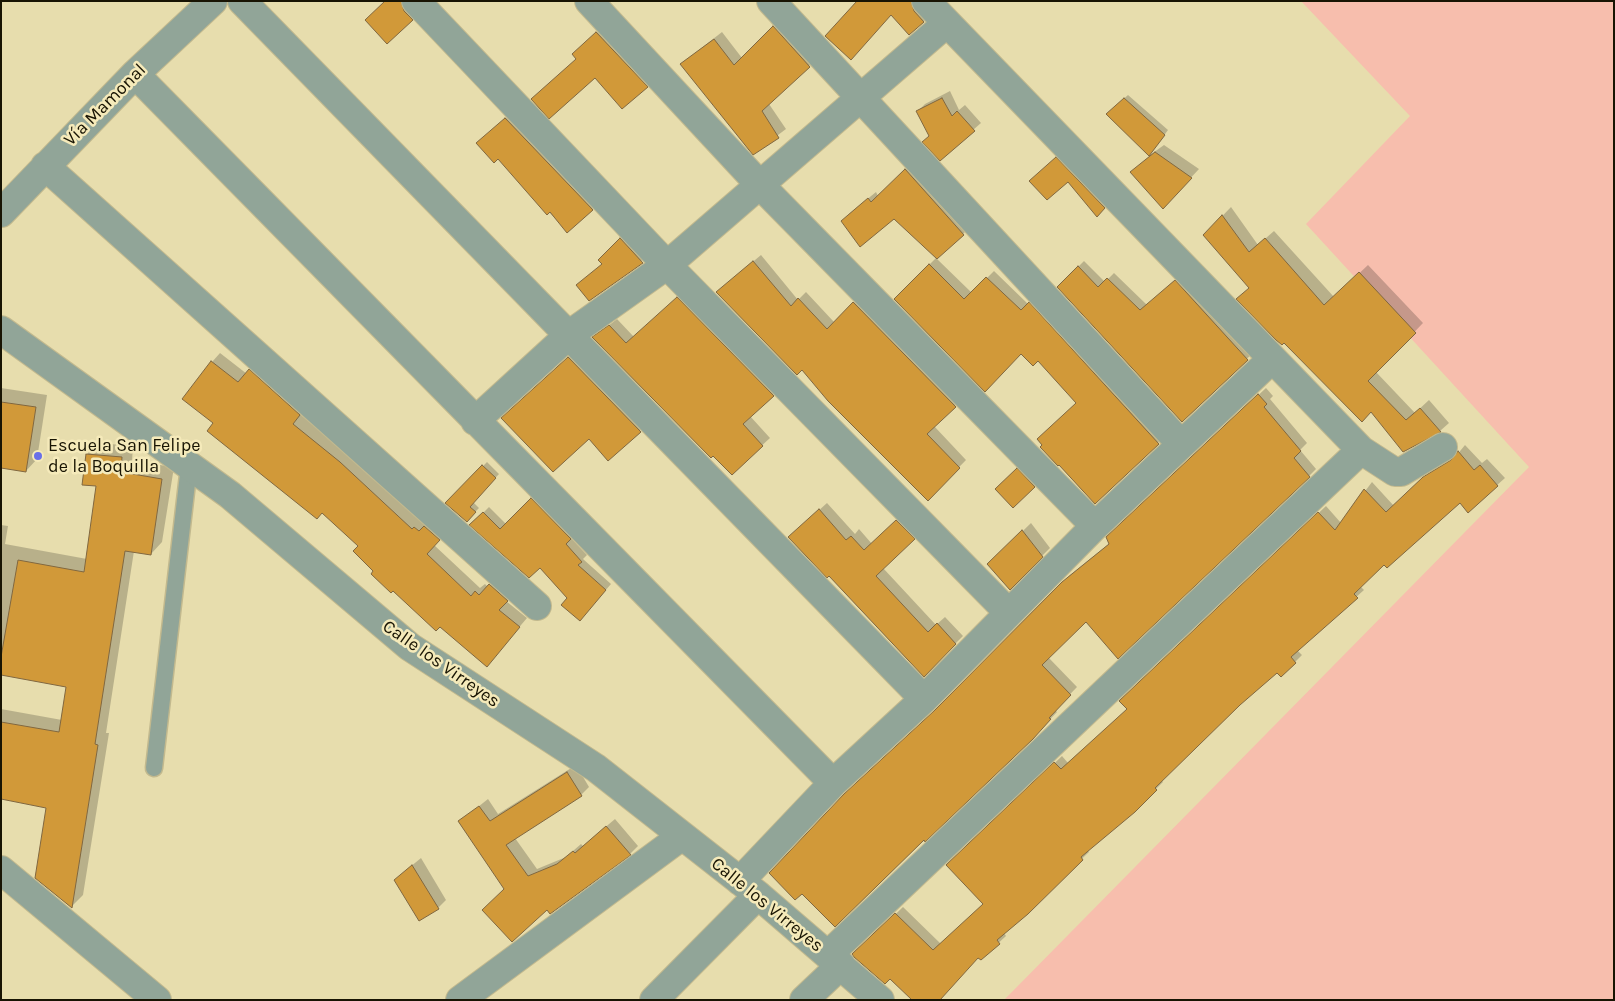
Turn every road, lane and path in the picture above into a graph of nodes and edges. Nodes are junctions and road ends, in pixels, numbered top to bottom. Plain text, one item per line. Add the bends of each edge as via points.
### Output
1 (213, 1) edge
2 (242, 1) edge
3 (416, 1) edge
4 (589, 1) edge
5 (771, 1) edge
6 (926, 1) edge
7 (947, 23) junction
8 (135, 74) junction
9 (861, 98) junction
10 (45, 166) junction
11 (760, 185) junction
12 (1, 213) edge
13 (667, 265) junction
14 (1, 330) edge
15 (570, 334) junction
16 (1272, 359) junction
17 (475, 421) junction
18 (1181, 444) junction
19 (1443, 447) dead end
20 (1361, 450) junction
21 (189, 466) junction
22 (1095, 526) junction
23 (537, 606) dead end
24 (1008, 612) junction
25 (924, 699) junction
26 (154, 768) dead end
27 (833, 783) junction
28 (682, 836) junction
29 (1, 870) edge
30 (749, 888) junction
31 (834, 960) junction
32 (157, 1000) edge
33 (460, 1000) edge
34 (654, 1000) edge
35 (804, 1000) edge
36 (880, 1000) edge

1 - 8 street, Vía Mamonal
2 - 15 street
3 - 13 street
4 - 11 street
5 - 9 street
6 - 7 street
7 - 9 street
7 - 16 street
8 - 10 street, Vía Mamonal
8 - 17 street
9 - 11 street
9 - 18 street
10 - 12 street, Vía Mamonal
10 - 23 street
11 - 13 street
11 - 22 street
13 - 15 street
13 - 24 street
14 - 21 street, Calle los Virreyes
15 - 17 street
15 - 25 street
16 - 18 street
16 - 20 street
17 - 27 street
18 - 22 street
19 - 20 street via 1401,472 1395,472
20 - 31 street
21 - 26 lane
21 - 28 street, Calle los Virreyes via 230,495 410,647 596,768
22 - 24 street
24 - 25 street
25 - 27 street
27 - 30 street
28 - 30 street, Calle los Virreyes
28 - 33 street
29 - 32 street
30 - 31 street, Calle los Virreyes
30 - 34 street
31 - 35 street
31 - 36 street, Calle los Virreyes

